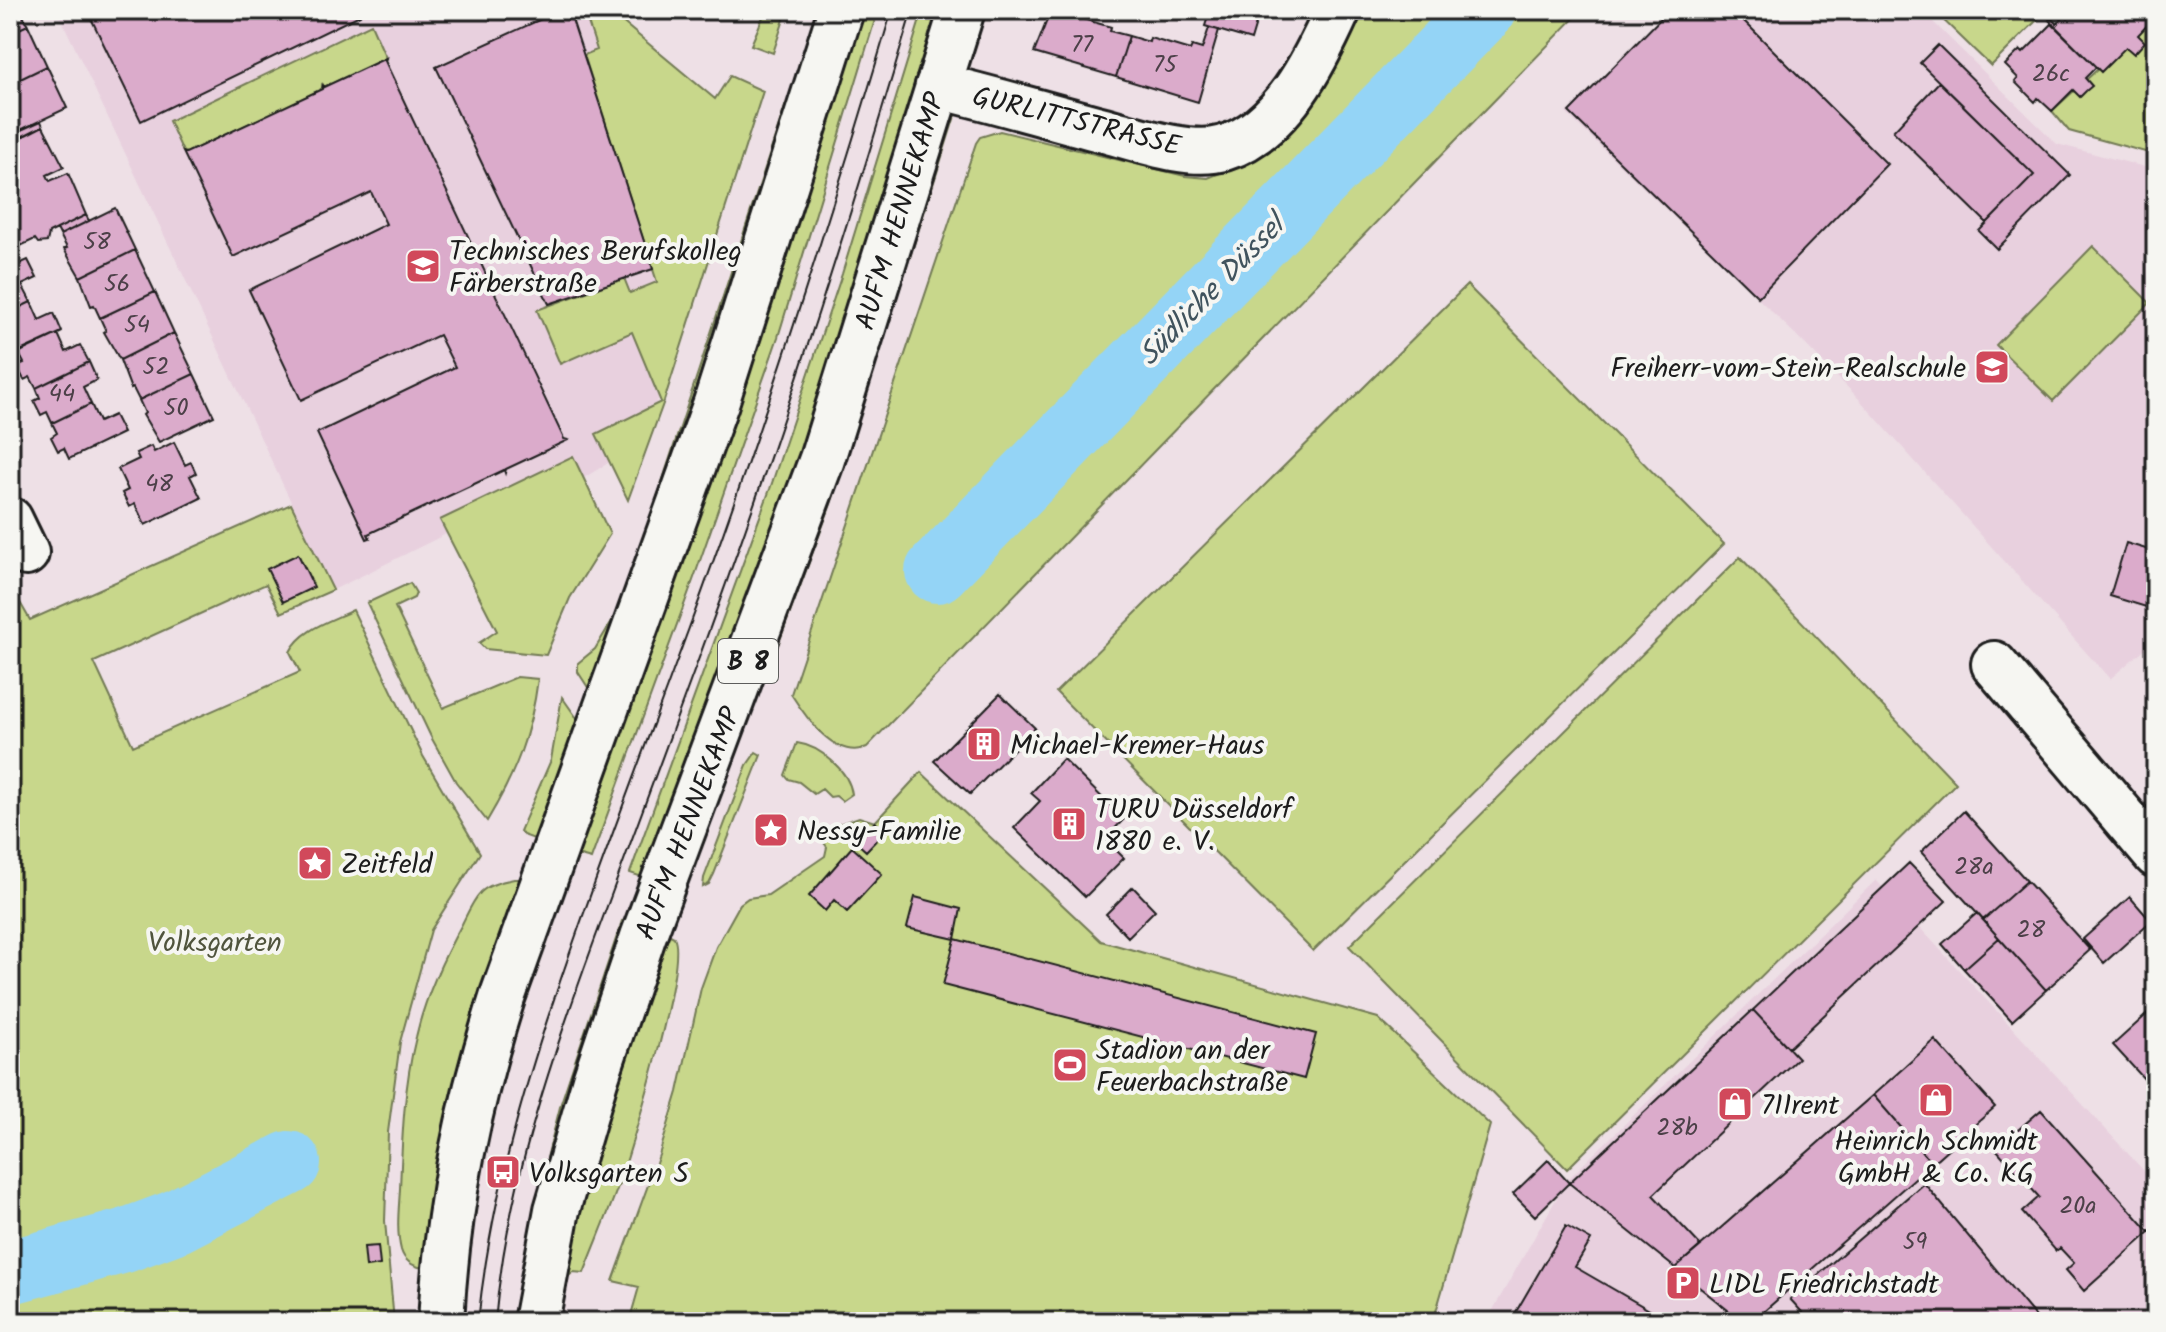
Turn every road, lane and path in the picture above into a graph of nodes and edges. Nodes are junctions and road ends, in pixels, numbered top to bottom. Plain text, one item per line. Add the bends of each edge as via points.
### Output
1 (841, 10) edge
2 (962, 10) edge
3 (1338, 10) edge
4 (938, 86) junction
5 (1994, 664) dead end
6 (2156, 855) edge
7 (441, 1322) edge
8 (536, 1322) edge

1 - 7 main road via 716,403 484,1055 455,1178
2 - 4 main road, AUF'M HENNEKAMP / B 8
3 - 4 main road, GURLITTSTRASSE via 1283,105 1265,124 1223,148 1162,145
4 - 8 main road, AUF'M HENNEKAMP / B 8 via 822,459 643,937 595,1080 557,1210
5 - 6 main road

